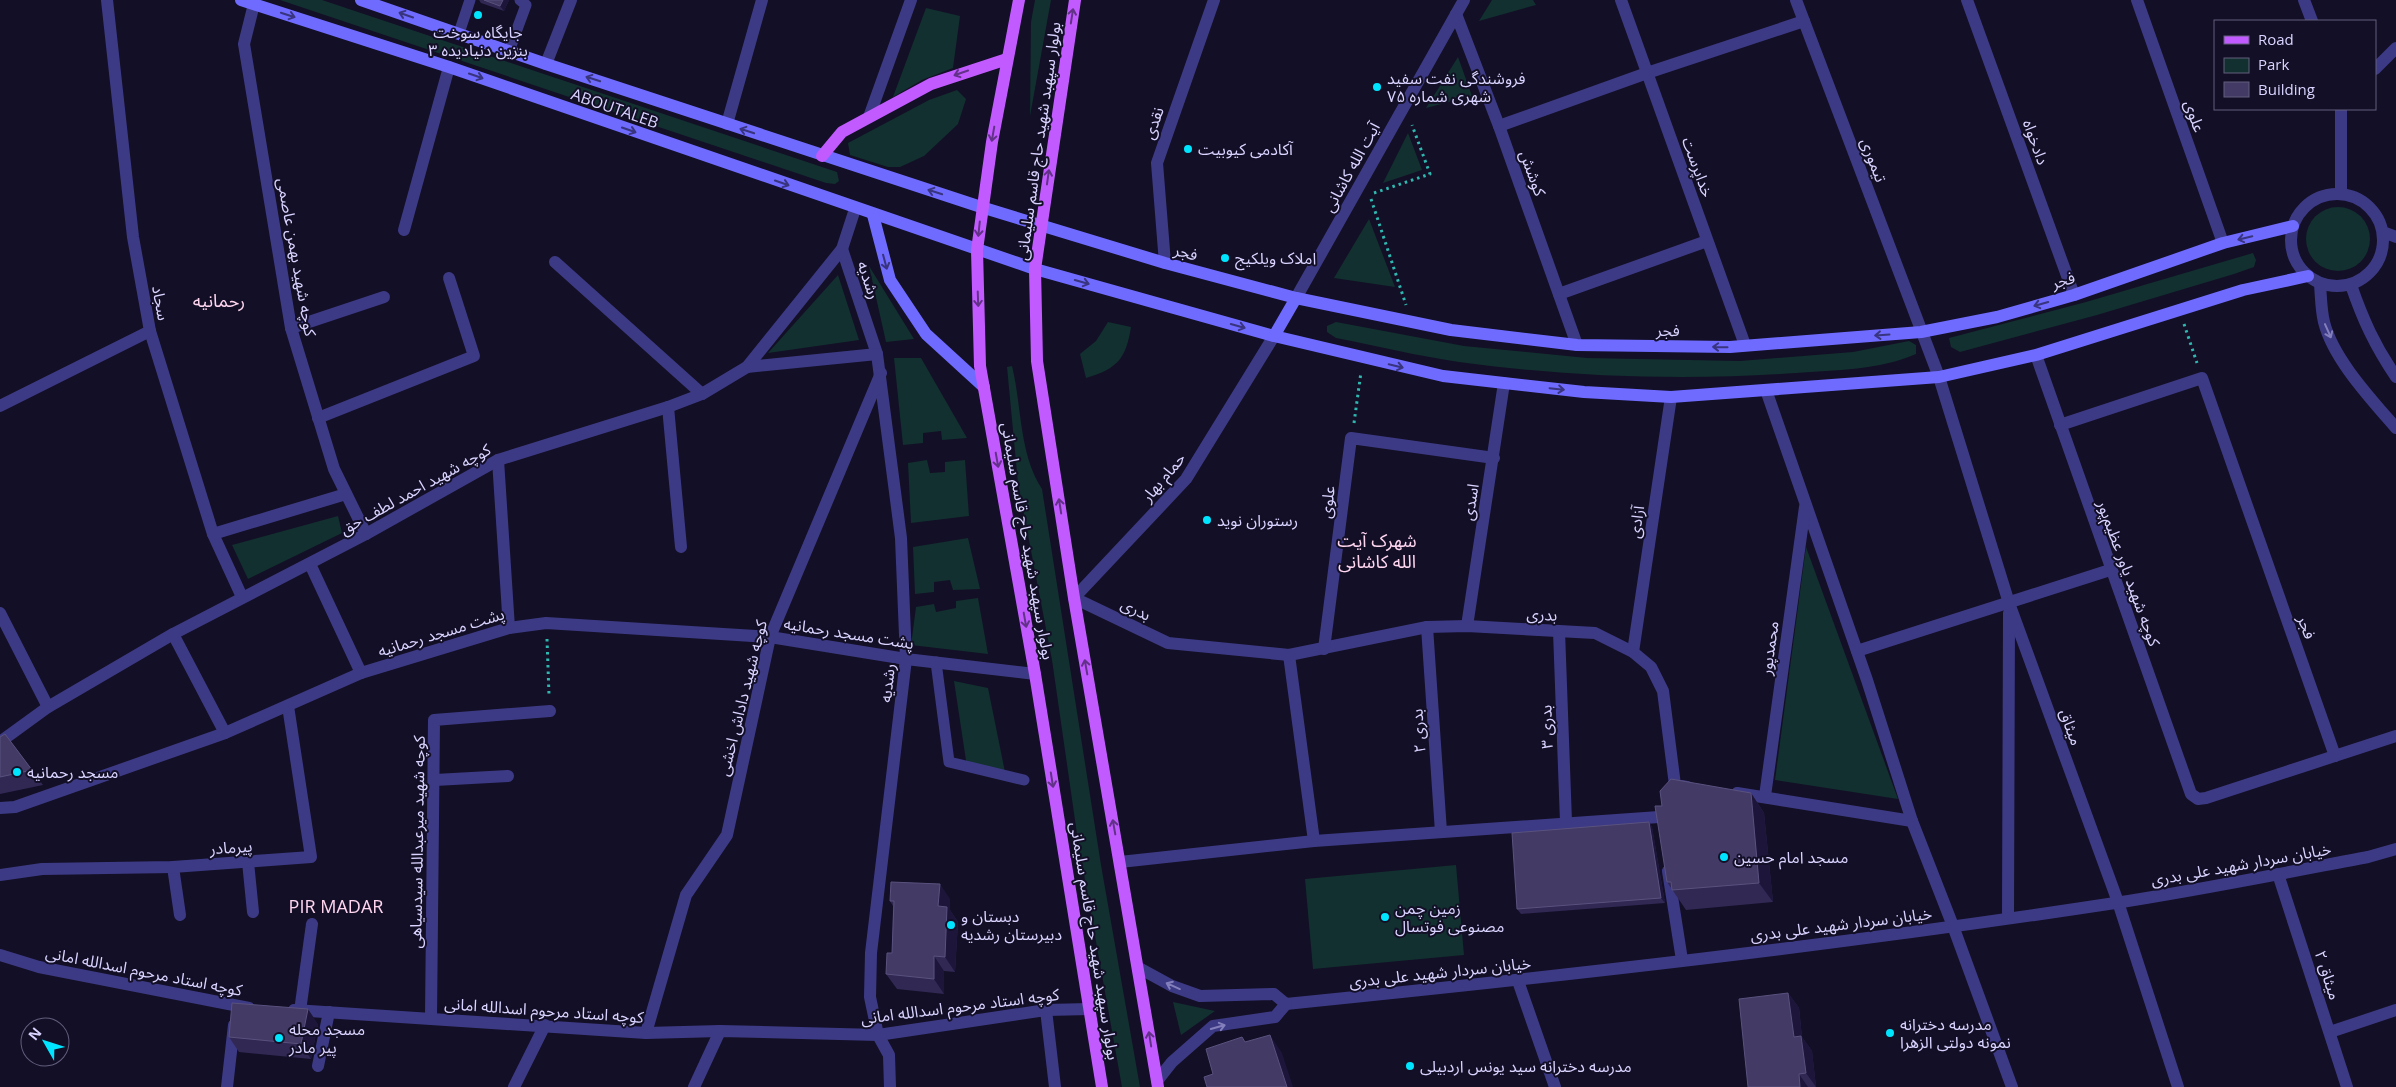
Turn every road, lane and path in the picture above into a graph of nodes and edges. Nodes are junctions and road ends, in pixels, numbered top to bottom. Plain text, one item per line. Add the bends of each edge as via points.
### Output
1 (107, 0) edge
2 (241, 0) edge
3 (361, 0) edge
4 (470, 0) edge
5 (520, 0) edge
6 (570, 0) edge
7 (762, 0) edge
8 (911, 0) edge
9 (1018, 0) edge
10 (1075, 0) edge
11 (1214, 0) edge
12 (1464, 0) edge
13 (1621, 0) edge
14 (1796, 0) edge
15 (1967, 0) edge
16 (2137, 0) edge
17 (2304, 0) edge
18 (254, 4) junction
19 (1456, 14) junction
20 (2312, 20) edge
21 (1804, 21) junction
22 (459, 33) junction
23 (2396, 48) edge
24 (509, 51) junction
25 (1007, 58) junction
26 (546, 64) junction
27 (449, 67) junction
28 (2376, 68) edge
29 (1647, 73) junction
30 (1405, 105) junction
31 (2341, 110) edge
32 (869, 117) junction
33 (727, 124) junction
34 (1499, 126) junction
35 (822, 156) junction
36 (2342, 193) junction
37 (981, 207) junction
38 (855, 209) junction
39 (873, 215) junction
40 (1042, 225) junction
41 (2293, 226) junction
42 (404, 230) dead end
43 (2383, 232) junction
44 (2396, 237) edge
45 (1707, 241) junction
46 (2223, 243) junction
47 (842, 249) junction
48 (977, 250) junction
49 (555, 262) dead end
50 (1165, 263) junction
51 (1035, 269) junction
52 (2308, 276) junction
53 (449, 278) dead end
54 (2320, 284) junction
55 (2351, 285) junction
56 (1559, 294) junction
57 (2074, 295) junction
58 (384, 297) dead end
59 (1296, 298) junction
60 (2180, 311) junction
61 (1412, 321) junction
62 (291, 328) junction
63 (150, 331) junction
64 (1921, 332) junction
65 (1274, 336) junction
66 (1577, 344) junction
67 (1745, 345) junction
68 (877, 354) junction
69 (2036, 355) junction
70 (1363, 358) junction
71 (747, 366) junction
72 (881, 372) junction
73 (1939, 377) junction
74 (2396, 377) edge
75 (2202, 378) junction
76 (1504, 383) junction
77 (984, 387) junction
78 (1766, 390) junction
79 (702, 394) junction
80 (1671, 397) junction
81 (0, 406) edge
82 (668, 407) junction
83 (318, 418) junction
84 (2060, 425) junction
85 (2396, 428) edge
86 (1351, 438) junction
87 (1494, 458) junction
88 (498, 460) junction
89 (346, 494) junction
90 (1806, 504) junction
91 (213, 534) junction
92 (366, 534) junction
93 (681, 547) dead end
94 (310, 564) junction
95 (2110, 570) junction
96 (242, 597) junction
97 (1074, 598) junction
98 (2009, 603) junction
99 (0, 613) edge
100 (546, 624) junction
101 (1466, 626) junction
102 (1427, 627) junction
103 (509, 628) junction
104 (1558, 631) junction
105 (173, 634) junction
106 (770, 636) junction
107 (1324, 649) junction
108 (1633, 652) junction
109 (1857, 652) junction
110 (1289, 655) junction
111 (906, 659) junction
112 (936, 662) junction
113 (362, 673) junction
114 (1034, 674) junction
115 (288, 706) junction
116 (48, 707) junction
117 (550, 711) joint
118 (224, 734) junction
119 (2396, 736) edge
120 (0, 742) edge
121 (2336, 756) junction
122 (508, 776) dead end
123 (435, 780) junction
124 (1024, 780) dead end
125 (1702, 789) edge
126 (1720, 791) edge
127 (1765, 796) junction
128 (0, 808) edge
129 (1661, 818) edge
130 (1912, 821) junction
131 (1566, 822) junction
132 (1441, 832) junction
133 (1314, 842) junction
134 (2396, 848) edge
135 (1666, 856) edge
136 (248, 862) junction
137 (1120, 862) junction
138 (173, 867) junction
139 (2278, 874) junction
140 (0, 875) edge
141 (2118, 902) junction
142 (253, 912) dead end
143 (180, 916) dead end
144 (2008, 918) junction
145 (312, 924) dead end
146 (1953, 926) junction
147 (0, 955) edge
148 (1682, 960) junction
149 (1138, 968) junction
150 (1518, 981) junction
151 (1286, 1004) junction
152 (236, 1007) junction
153 (263, 1008) edge
154 (1090, 1009) junction
155 (282, 1010) edge
156 (1046, 1010) junction
157 (2396, 1010) edge
158 (300, 1011) junction
159 (329, 1012) junction
160 (431, 1019) junction
161 (545, 1025) junction
162 (2330, 1032) junction
163 (646, 1033) junction
164 (719, 1034) junction
165 (878, 1034) junction
166 (318, 1066) dead end
167 (1157, 1084) edge
168 (227, 1087) edge
169 (514, 1087) edge
170 (694, 1087) edge
171 (890, 1087) edge
172 (1055, 1087) edge
173 (1102, 1087) edge
174 (1556, 1087) edge
175 (2012, 1087) edge
176 (2178, 1087) edge
177 (2347, 1087) edge

1 - 63 street, سجاد via 133,237
2 - 18 main road, ABOUTALEB
22 -> 3 main road, ABOUTALEB
4 - 22 lane
5 - 24 lane via 526,5
6 - 26 street
7 - 33 street
8 - 32 street
9 - 25 main road, بولوار سپهبد شهید حاج قاسم سلیمانی
40 -> 10 main road, بولوار سپهبد شهید حاج قاسم سلیمانی
11 - 50 street, نقدی via 1156,163
12 - 19 street, آیت الله کاشانی
13 - 29 street, خداپرست
14 - 21 street, تیموری
15 - 57 street, دادخواه
16 - 46 street, علوی
17 - 20 street
18 -> 27 main road, ABOUTALEB
18 - 62 street, کوچه شهید بهمن عاصمی via 244,44
19 - 30 street, آیت الله کاشانی
19 - 34 street, کوشش
21 - 29 street
21 - 64 street, تیموری
22 - 24 main road, ABOUTALEB
23 - 28 street
24 - 26 main road, ABOUTALEB
25 -> 32 main road via 931,84
25 -> 37 main road, بولوار سپهبد شهید حاج قاسم سلیمانی
33 -> 26 main road, ABOUTALEB
27 -> 38 main road, ABOUTALEB
27 - 42 street
29 - 34 street
29 - 45 street, خداپرست
30 - 59 street, آیت الله کاشانی
30 - 61 path via 1430,174 1369,194
31 - 36 street
32 - 35 main road via 842,132
35 -> 33 main road, ABOUTALEB
34 - 56 street, کوشش
37 -> 35 main road, ABOUTALEB
36 - 41 street via 2311,201
36 - 43 street via 2369,206 2379,218
37 - 40 main road, فجر
37 -> 48 main road, بولوار سپهبد شهید حاج قاسم سلیمانی
38 - 39 main road, ABOUTALEB
38 - 47 street, کوچه شهید احمد لطف حق
39 - 48 main road, ABOUTALEB
39 -> 77 main road via 890,280 926,334
40 - 50 main road, فجر
40 - 51 main road, بولوار سپهبد شهید حاج قاسم سلیمانی
41 -> 46 main road, فجر
41 - 52 street via 2290,239 2292,254
43 - 44 street
43 - 55 street via 2384,246 2373,270
45 - 56 street
45 - 67 street, خداپرست
46 - 57 main road, فجر
47 - 68 street, رشدیه
47 - 71 street, کوچه شهید احمد لطف حق
48 - 51 main road, ABOUTALEB
48 -> 77 main road, بولوار سپهبد شهید حاج قاسم سلیمانی via 980,366
49 - 79 street
50 - 59 main road, فجر
51 -> 65 main road
97 -> 51 main road, بولوار سپهبد شهید حاج قاسم سلیمانی via 1037,361
52 - 54 street
52 - 60 main road via 2242,290
53 - 83 street via 474,356
54 - 55 street via 2335,287
54 -> 85 street via 2324,323 2330,337 2350,374
55 - 74 street via 2364,324
56 - 66 street, کوشش
57 -> 64 main road, فجر via 1997,317
58 - 62 street
59 - 61 main road, فجر
59 - 65 main road
60 - 69 main road
60 - 75 path
61 - 66 main road, فجر via 1451,330
62 - 83 street, کوچه شهید بهمن عاصمی
63 - 81 street
63 - 91 street, سجاد
64 -> 67 main road, فجر
64 - 73 street, تیموری
65 - 70 main road
65 - 97 street, حمام بهار via 1186,479
67 -> 66 main road, فجر
68 - 71 street
68 - 72 street, رشدیه
69 - 73 main road
69 - 84 street, کوچه شهید یاور عظیم‌پور
70 -> 76 main road via 1443,376
70 - 86 path
71 - 79 street, کوچه شهید احمد لطف حق
72 - 106 street, کوچه شهید داداش اخشی
72 - 111 street, رشدیه via 902,538
73 - 78 main road
73 - 98 street, میثاق
75 - 84 street
75 - 121 street, فجر
76 -> 80 main road
76 - 87 street, اسدی
77 -> 114 main road, بولوار سپهبد شهید حاج قاسم سلیمانی
78 - 80 main road
78 - 90 street
79 - 82 street, کوچه شهید احمد لطف حق
80 - 108 street, آزادی
82 - 88 street, کوچه شهید احمد لطف حق
82 - 93 street
83 - 89 street, کوچه شهید بهمن عاصمی
84 - 95 street, کوچه شهید یاور عظیم‌پور
86 - 87 street
86 - 107 street, علوی
87 - 101 street, اسدی
88 - 92 street, کوچه شهید احمد لطف حق
88 - 103 street
89 - 91 street
89 - 92 street, کوچه شهید بهمن عاصمی
90 - 109 street
90 - 127 street, محمدپور
91 - 96 street, سجاد
92 - 94 street, کوچه شهید احمد لطف حق
94 - 96 street, کوچه شهید احمد لطف حق
94 - 113 street
95 - 98 street
95 - 121 street, کوچه شهید یاور عظیم‌پور via 2191,794 2198,799
96 - 105 street, کوچه شهید احمد لطف حق
97 - 110 street, بدری via 1168,643
137 -> 97 main road, بولوار سپهبد شهید حاج قاسم سلیمانی
98 - 109 street
98 - 141 street, میثاق
98 - 144 street
99 - 116 street
100 - 103 street, پشت مسجد رحمانیه
100 - 106 street, پشت مسجد رحمانیه
100 - 117 path
101 - 102 street, بدری
101 - 104 street, بدری
102 - 107 street, بدری
102 - 132 street, بدری ۲
103 - 113 street, پشت مسجد رحمانیه
104 - 108 street, بدری via 1595,633
104 - 131 street, بدری ۳
105 - 116 street, کوچه شهید احمد لطف حق
105 - 118 street
106 - 111 street, پشت مسجد رحمانیه
106 - 163 street, کوچه شهید داداش اخشی via 727,835 686,895
107 - 110 street, بدری
108 - 125 street, بدری via 1651,667 1663,691 1673,789
109 - 130 street
110 - 133 street
111 - 112 street, پشت مسجد رحمانیه
111 - 165 street, رشدیه via 871,953 870,997
112 - 114 street, پشت مسجد رحمانیه
112 - 124 lane via 949,762
113 - 115 street, پشت مسجد رحمانیه
114 -> 154 main road, بولوار سپهبد شهید حاج قاسم سلیمانی
115 - 118 street, پشت مسجد رحمانیه
115 - 136 street, پیرمادر via 311,857
116 - 120 street, کوچه شهید احمد لطف حق
117 - 123 street, کوچه شهید میرعبدالله سیدسیاهی via 434,720
118 - 128 street, پشت مسجد رحمانیه via 15,808
119 - 121 street
122 - 123 street
123 - 160 street, کوچه شهید میرعبدالله سیدسیاهی
126 - 127 street
127 - 130 street
129 - 131 street
130 - 146 street
131 - 132 street
132 - 133 street
133 - 137 street
134 - 139 street, خیابان سردار شهید علی بدری via 2368,857
135 - 148 street
136 - 138 street, پیرمادر
136 - 142 street
137 - 149 main road, بولوار سپهبد شهید حاج قاسم سلیمانی
138 - 140 street, پیرمادر via 42,869
138 - 143 street
139 - 141 street, خیابان سردار شهید علی بدری
139 - 162 street, میثاق ۲
141 - 144 street, خیابان سردار شهید علی بدری
141 - 176 street, میثاق
144 - 146 street, خیابان سردار شهید علی بدری
145 - 158 street
146 - 148 street, خیابان سردار شهید علی بدری
146 - 175 street
147 - 152 street, کوچه استاد مرحوم اسدالله امانی via 38,967
148 - 150 street, خیابان سردار شهید علی بدری
151 -> 149 street via 1274,994 1200,996
167 -> 149 main road, بولوار سپهبد شهید حاج قاسم سلیمانی
150 - 151 street, خیابان سردار شهید علی بدری
150 - 174 street
167 -> 151 street via 1172,1062 1214,1026 1275,1017
152 - 153 street, کوچه استاد مرحوم اسدالله امانی
152 - 168 street
154 - 156 street, کوچه استاد مرحوم اسدالله امانی
154 - 173 main road, بولوار سپهبد شهید حاج قاسم سلیمانی
155 - 158 street, کوچه استاد مرحوم اسدالله امانی
156 - 165 street, کوچه استاد مرحوم اسدالله امانی
156 - 172 street
157 - 162 street
158 - 159 street, کوچه استاد مرحوم اسدالله امانی
159 - 160 street, کوچه استاد مرحوم اسدالله امانی
159 - 166 street
160 - 161 street, کوچه استاد مرحوم اسدالله امانی
161 - 163 street, کوچه استاد مرحوم اسدالله امانی
161 - 169 street
162 - 177 street, میثاق ۲
163 - 164 street, کوچه استاد مرحوم اسدالله امانی
164 - 165 street, کوچه استاد مرحوم اسدالله امانی
164 - 170 street
165 - 171 street, رشدیه via 889,1055

